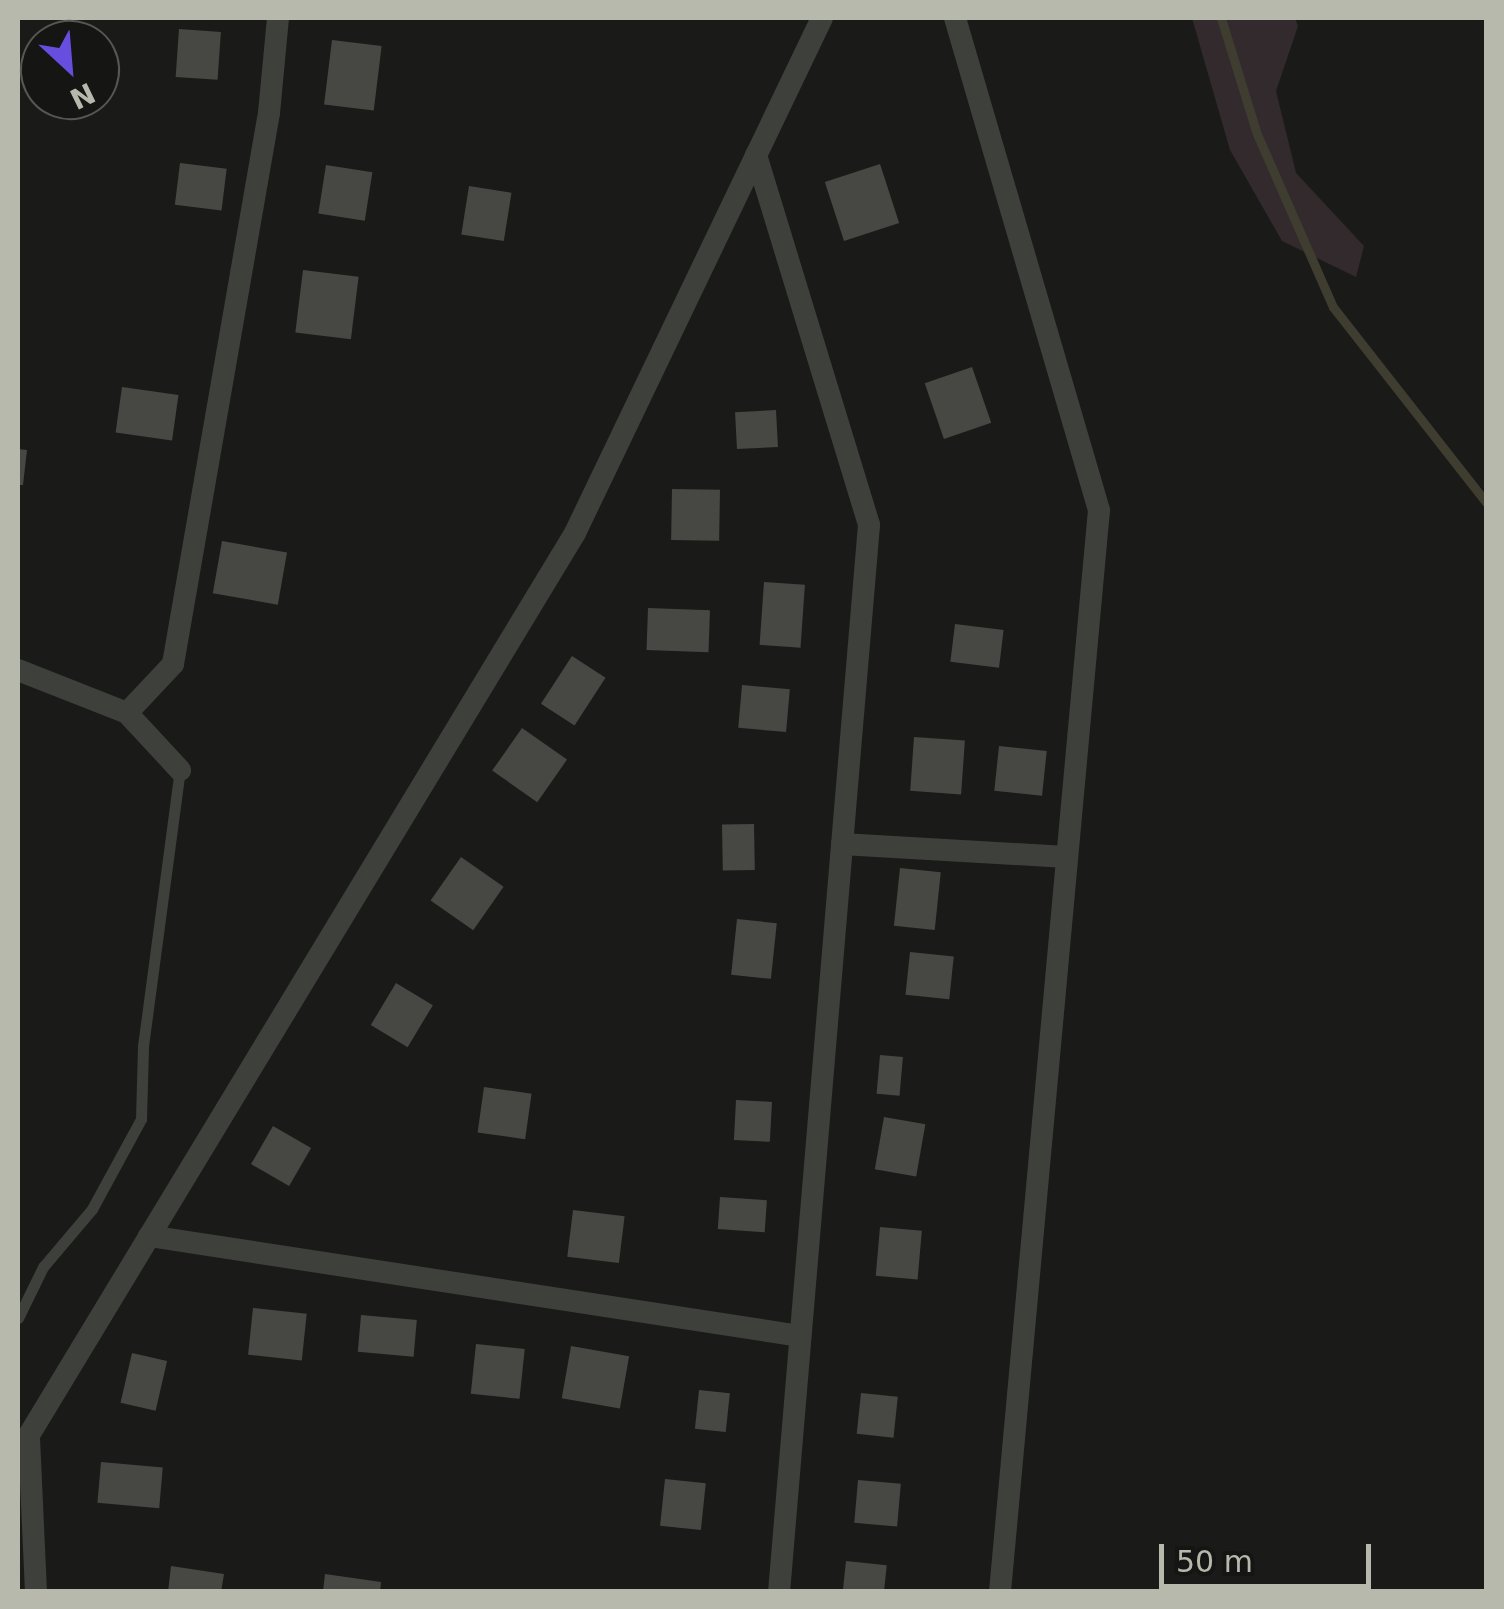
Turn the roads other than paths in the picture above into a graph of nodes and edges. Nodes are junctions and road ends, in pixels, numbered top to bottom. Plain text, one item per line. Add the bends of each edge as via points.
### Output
1 (278, 18) edge
2 (822, 18) edge
3 (956, 18) edge
4 (756, 155) junction
5 (18, 670) edge
6 (128, 712) junction
7 (180, 770) joint
8 (842, 844) junction
9 (1067, 857) junction
10 (150, 1236) junction
11 (18, 1318) edge
12 (800, 1336) junction
13 (36, 1592) edge
14 (779, 1592) edge
15 (1000, 1592) edge

1 - 6 street via 269,112 174,664
2 - 4 street
3 - 9 street via 1099,510
4 - 8 street via 869,525
4 - 10 street via 575,533
5 - 6 street
6 - 7 street
7 - 11 lane via 143,1046 141,1120 92,1208 43,1267
8 - 9 street
8 - 12 street
9 - 15 street
10 - 12 street
10 - 13 street via 28,1436
12 - 14 street

